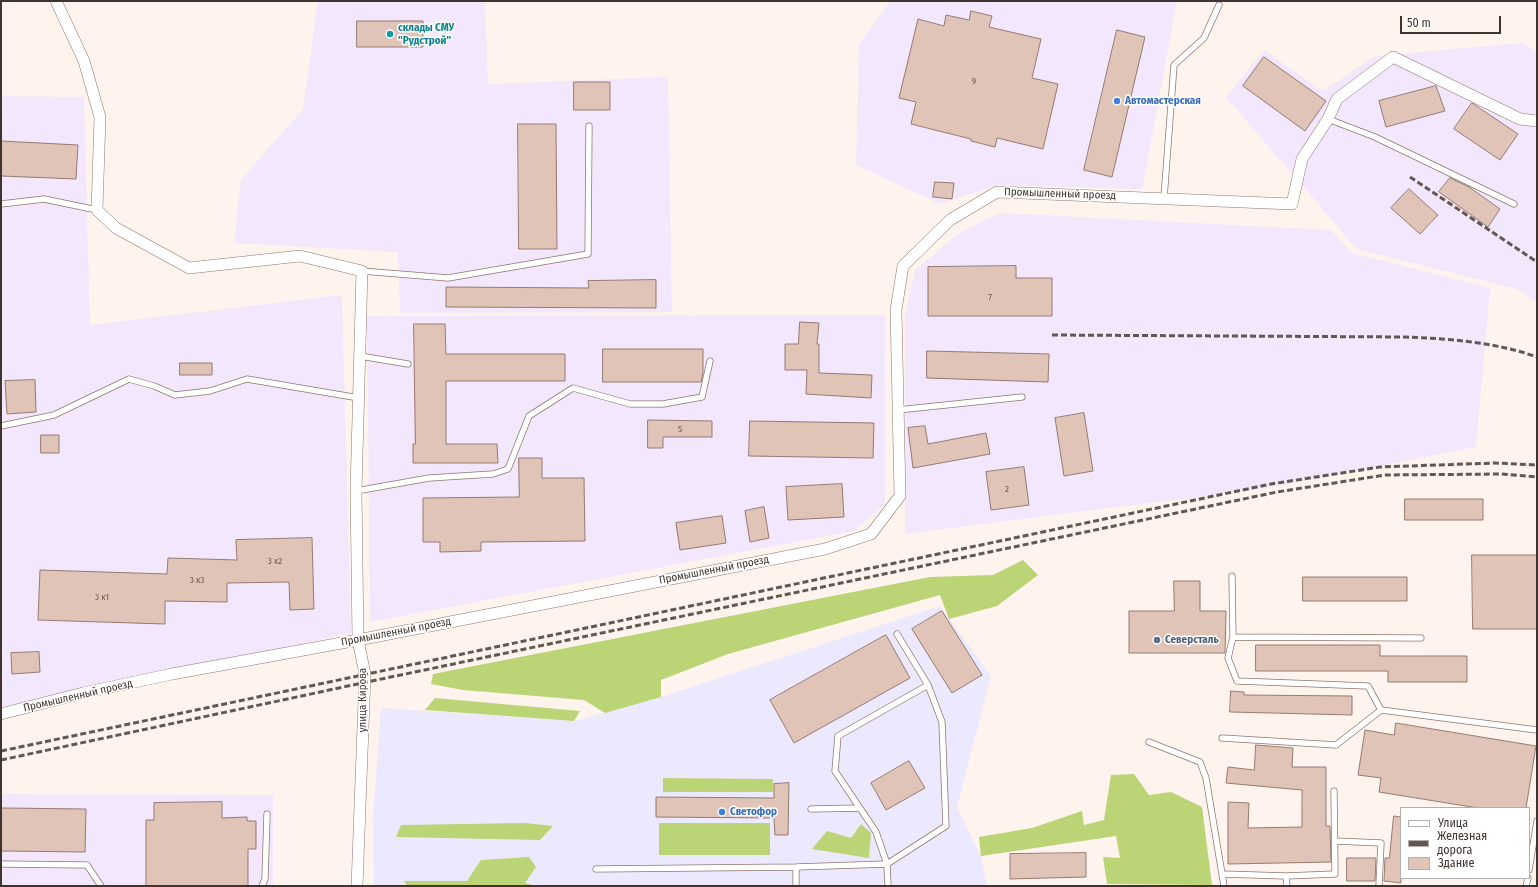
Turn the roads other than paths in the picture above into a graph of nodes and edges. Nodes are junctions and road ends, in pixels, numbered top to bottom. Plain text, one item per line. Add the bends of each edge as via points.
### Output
1 (56, 1) edge
2 (1220, 5) dead end
3 (1328, 119) junction
4 (1537, 121) edge
5 (589, 126) dead end
6 (1164, 198) junction
7 (1, 204) edge
8 (1514, 204) dead end
9 (97, 210) junction
10 (362, 271) junction
11 (360, 356) junction
12 (710, 361) dead end
13 (408, 364) dead end
14 (1022, 397) dead end
15 (359, 398) junction
16 (898, 410) junction
17 (1, 426) edge
18 (356, 490) junction
19 (1232, 576) dead end
20 (897, 634) dead end
21 (1233, 637) junction
22 (1421, 638) dead end
23 (358, 640) junction
24 (928, 685) junction
25 (1381, 710) junction
26 (1, 714) edge
27 (1537, 730) edge
28 (1222, 738) dead end
29 (1149, 742) dead end
30 (1334, 791) dead end
31 (860, 808) junction
32 (811, 809) dead end
33 (267, 814) dead end
34 (1537, 821) edge
35 (1335, 841) junction
36 (1, 864) edge
37 (887, 864) junction
38 (1530, 864) edge
39 (796, 867) junction
40 (596, 869) dead end
41 (1223, 874) junction
42 (1286, 876) junction
43 (102, 886) edge
44 (262, 886) edge
45 (357, 886) edge
46 (796, 886) edge
47 (888, 886) edge
48 (1224, 886) edge
49 (1287, 886) edge
50 (1380, 886) edge

1 - 9 street via 84,61 100,117
2 - 6 lane via 1204,38 1174,66
3 - 4 street via 1337,99 1393,57 1520,120
3 - 6 street, Промышленный проезд via 1302,159 1292,204
3 - 8 lane via 1375,137
5 - 10 lane via 588,254 448,278
6 - 16 street, Промышленный проезд via 996,192 950,220 903,266 896,310
7 - 9 lane via 44,199
9 - 10 street via 116,228 189,268 300,256
10 - 11 street, улица Кирова
11 - 13 lane
11 - 15 street, улица Кирова
12 - 18 lane via 702,397 663,404 630,404 573,388 530,416 508,469 493,474 429,478
14 - 16 lane
15 - 17 lane via 247,379 210,391 175,395 129,379 54,415
15 - 18 street, улица Кирова
16 - 23 street, Промышленный проезд via 900,496 872,534 826,549
18 - 23 street, улица Кирова
19 - 21 lane
20 - 24 lane
21 - 22 lane
21 - 25 lane via 1228,658 1237,681 1368,686
23 - 26 street, Промышленный проезд via 165,676
23 - 45 street, улица Кирова via 365,674
24 - 31 lane via 838,736 835,771
24 - 37 lane via 942,722 946,826
25 - 27 lane
25 - 28 lane via 1336,745
29 - 41 lane via 1200,762 1206,778
30 - 35 lane
31 - 32 lane
31 - 37 lane via 876,832
33 - 44 lane via 265,879
34 - 38 lane
35 - 42 lane via 1335,874
35 - 50 lane via 1381,843
36 - 43 lane via 87,865
37 - 39 lane
37 - 47 lane
39 - 40 lane
39 - 46 lane
41 - 42 lane
41 - 48 lane
42 - 49 lane

